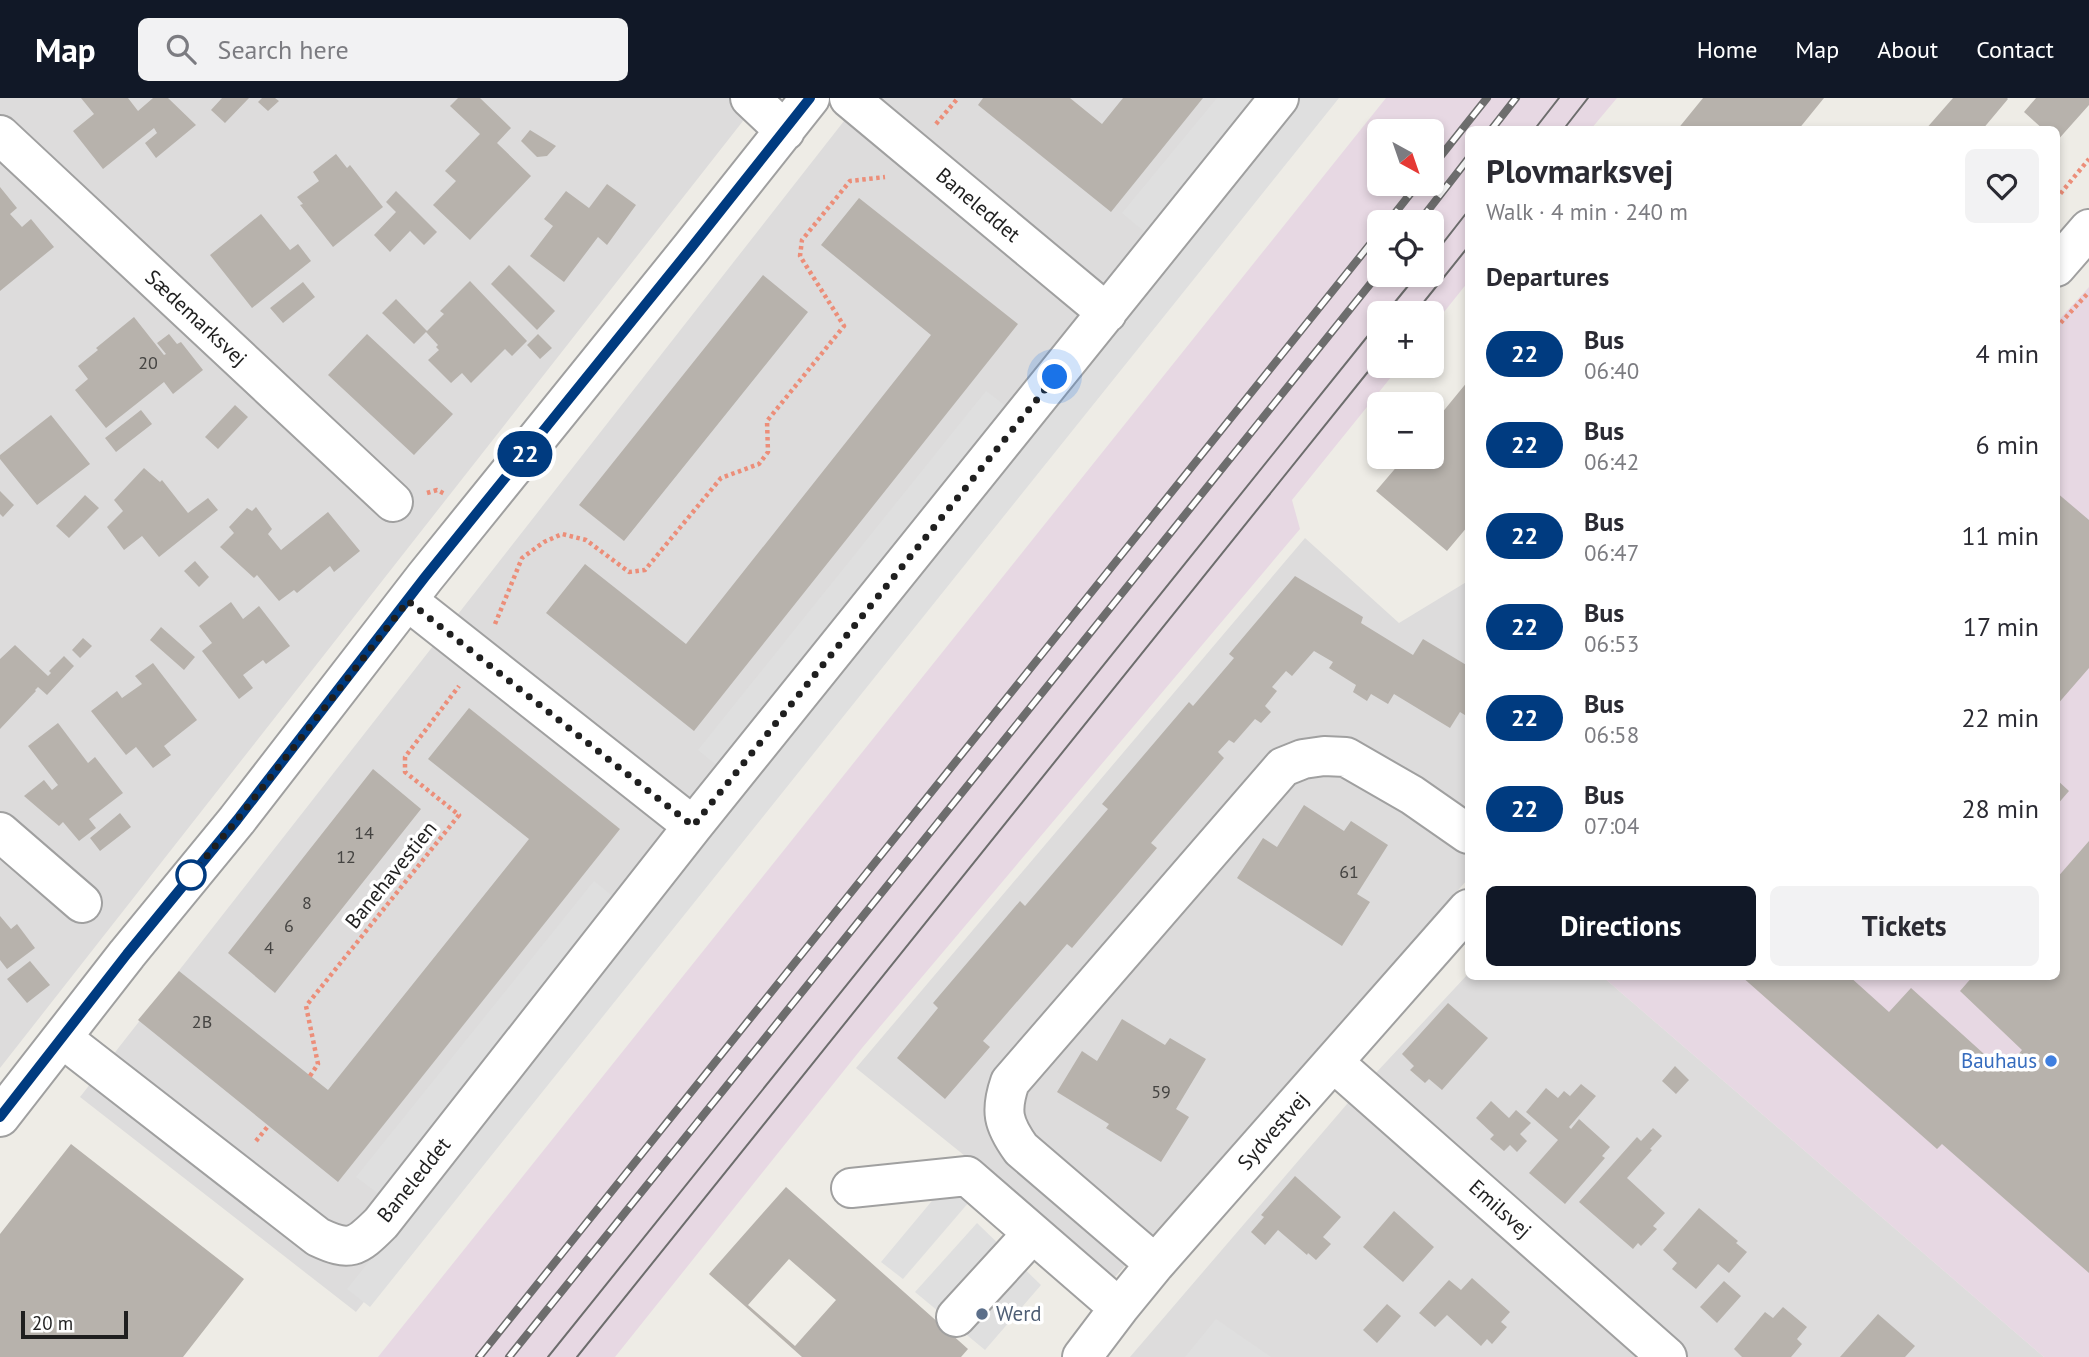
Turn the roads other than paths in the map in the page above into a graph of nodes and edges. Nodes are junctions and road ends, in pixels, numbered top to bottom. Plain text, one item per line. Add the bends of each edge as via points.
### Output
1 (750, 98) edge
2 (810, 98) edge
3 (849, 98) edge
4 (1279, 98) edge
5 (785, 131) junction
6 (0, 135) edge
7 (2089, 229) edge
8 (2060, 262) edge
9 (1107, 313) junction
10 (393, 502) dead end
11 (408, 601) junction
12 (693, 826) junction
13 (0, 832) edge
14 (1465, 832) edge
15 (82, 903) dead end
16 (1465, 912) edge
17 (62, 1038) junction
18 (1333, 1062) junction
19 (0, 1117) edge
20 (851, 1188) dead end
21 (1032, 1234) junction
22 (1155, 1265) junction
23 (1119, 1308) junction
24 (956, 1317) dead end
25 (1082, 1357) edge
26 (1667, 1357) edge

1 - 5 street
2 - 5 street
3 - 9 street, Baneleddet
4 - 9 street, Baneleddet
5 - 11 street
6 - 10 street, Sædemarksvej
7 - 8 street
9 - 12 street, Baneleddet
11 - 12 street
11 - 17 street
12 - 17 street, Baneleddet via 380,1223 351,1247 318,1237
13 - 15 street
14 - 22 street via 1346,757 1303,759 1283,767 1010,1082 1003,1103 1004,1120 1021,1149
16 - 18 street, Sydvestvej
17 - 19 street
18 - 22 street, Sydvestvej
18 - 26 street, Emilsvej
20 - 21 street via 967,1177
21 - 23 street
21 - 24 street
22 - 23 street, Sydvestvej
23 - 25 street, Sydvestvej

